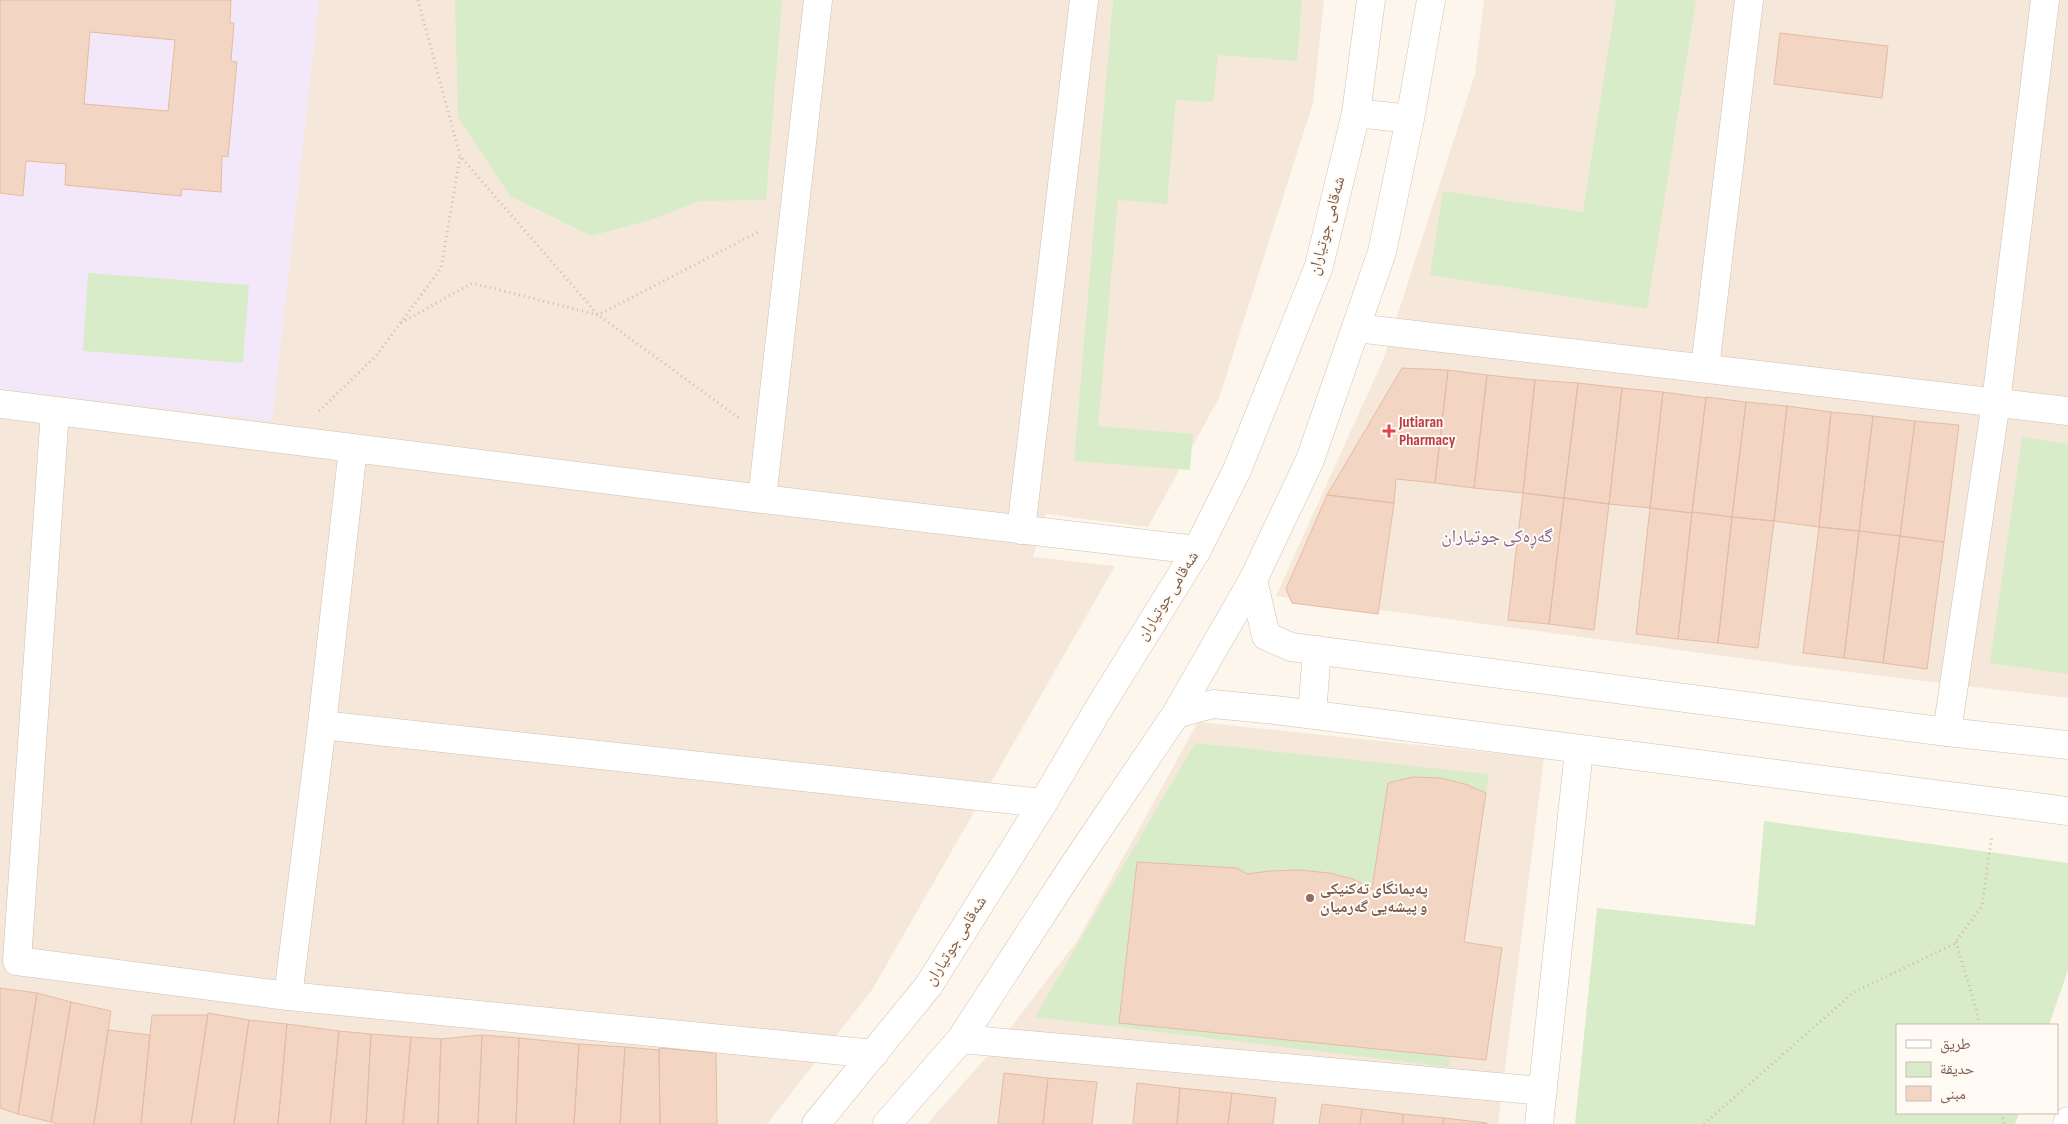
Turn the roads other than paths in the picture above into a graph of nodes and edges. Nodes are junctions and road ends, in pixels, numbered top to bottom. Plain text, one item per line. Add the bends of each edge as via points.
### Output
1 (818, 0) edge
2 (1084, 0) edge
3 (1371, 0) edge
4 (1431, 0) edge
5 (1749, 0) edge
6 (2045, 0) edge
7 (1356, 113) junction
8 (1410, 119) junction
9 (1356, 328) junction
10 (1704, 368) junction
11 (1996, 402) junction
12 (0, 404) edge
13 (55, 411) junction
14 (2068, 411) edge
15 (353, 448) junction
16 (762, 499) junction
17 (1021, 530) junction
18 (1197, 550) junction
19 (1253, 580) junction
20 (1317, 650) junction
21 (1176, 714) junction
22 (1312, 714) junction
23 (322, 725) junction
24 (1947, 732) junction
25 (2068, 745) edge
26 (1579, 750) junction
27 (1043, 803) junction
28 (2068, 811) edge
29 (288, 996) junction
30 (961, 1039) junction
31 (874, 1054) junction
32 (1542, 1091) junction
33 (816, 1124) edge
34 (887, 1124) edge
35 (1539, 1124) edge

1 - 16 street
2 - 17 street
3 - 7 street, شەقامی جوتیاران
4 - 8 street
5 - 10 street
6 - 11 street
7 - 8 street
7 - 18 street, شەقامی جوتیاران via 1319,266 1237,470
8 - 9 street via 1382,252
9 - 10 street
9 - 19 street via 1310,460
10 - 11 street
11 - 14 street
11 - 24 street
12 - 13 street
13 - 15 street
13 - 29 street via 17,961
15 - 16 street
15 - 23 street
16 - 17 street
17 - 18 street
18 - 27 street, شەقامی جوتیاران
19 - 20 street via 1266,636 1291,647
19 - 21 street
20 - 22 street
20 - 24 street
21 - 22 street via 1212,704
21 - 30 street
22 - 26 street
23 - 27 street
23 - 29 street
24 - 25 street
26 - 28 street
26 - 32 street
27 - 31 street, شەقامی جوتیاران via 929,984
29 - 31 street
30 - 32 street
30 - 34 street
31 - 33 street, شەقامی جوتیاران
32 - 35 street

